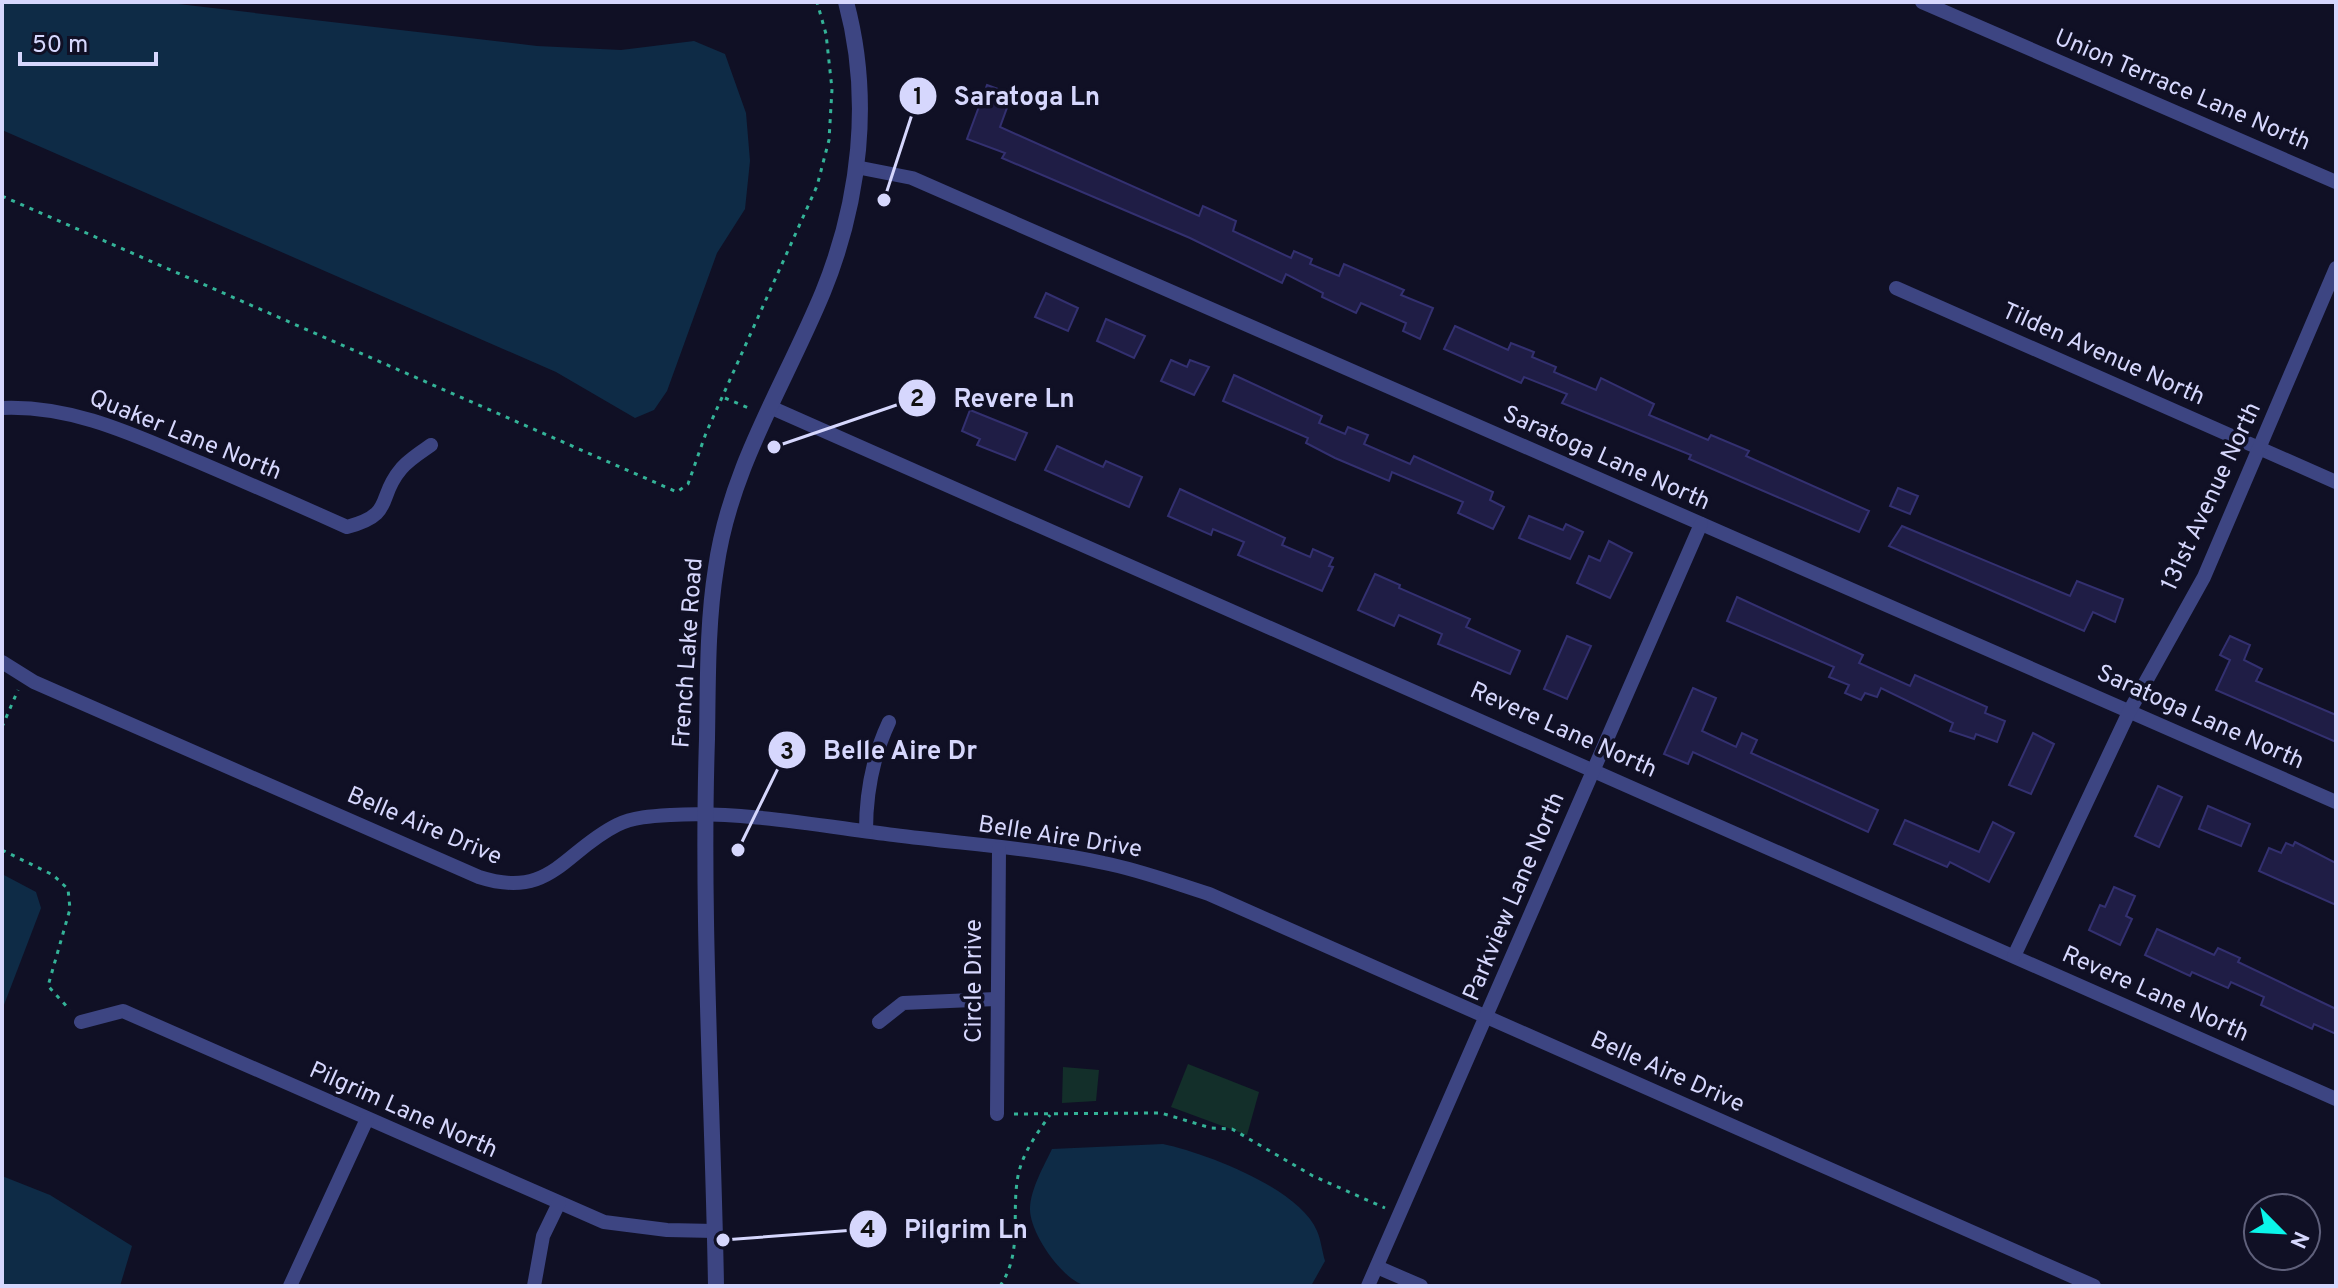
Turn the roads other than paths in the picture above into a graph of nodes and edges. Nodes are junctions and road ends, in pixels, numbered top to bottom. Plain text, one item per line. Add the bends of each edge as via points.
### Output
1 (846, 2) edge
2 (1922, 2) edge
3 (856, 167) junction
4 (2336, 182) edge
5 (2336, 268) edge
6 (1896, 288) dead end
7 (2, 408) edge
8 (768, 411) junction
9 (431, 445) dead end
10 (2260, 449) junction
11 (2336, 482) edge
12 (1701, 524) junction
13 (2, 662) edge
14 (2130, 710) junction
15 (889, 722) dead end
16 (1594, 769) junction
17 (2336, 802) edge
18 (704, 815) junction
19 (866, 831) junction
20 (999, 849) junction
21 (2014, 956) junction
22 (996, 999) junction
23 (1487, 1017) junction
24 (81, 1022) road end
25 (879, 1022) dead end
26 (2336, 1099) edge
27 (997, 1114) road end
28 (367, 1119) junction
29 (559, 1203) junction
30 (715, 1231) junction
31 (1377, 1267) junction
32 (290, 1286) edge
33 (534, 1286) edge
34 (716, 1286) edge
35 (1368, 1286) edge
36 (1421, 1286) edge
37 (2094, 1286) edge

1 - 3 street, French Lake Road via 860,91
2 - 4 street, Union Terrace Lane North
3 - 8 street, French Lake Road via 823,293
3 - 12 street, Saratoga Lane North via 912,178
5 - 10 street, 131st Avenue North
6 - 10 street, Tilden Avenue North
7 - 9 street, Quaker Lane North via 47,409 123,430 347,527 381,511 400,469
8 - 16 street, Revere Lane North
8 - 18 street, French Lake Road via 730,503 716,567
10 - 11 street, Tilden Avenue North
10 - 14 street, 131st Avenue North via 2204,577
12 - 14 street, Saratoga Lane North
12 - 16 street, Parkview Lane North
13 - 18 street, Belle Aire Drive via 493,882 528,883 548,877 619,824
14 - 17 street, Saratoga Lane North
14 - 21 street, 131st Avenue North
15 - 19 street via 879,744
16 - 21 street, Revere Lane North
16 - 23 street, Parkview Lane North
18 - 19 street, Belle Aire Drive
18 - 30 street, French Lake Road
19 - 20 street, Belle Aire Drive
20 - 22 street, Circle Drive
20 - 23 street, Belle Aire Drive via 1104,863 1209,894
21 - 26 street, Revere Lane North
22 - 25 street via 903,1003
22 - 27 street, Circle Drive
23 - 31 street, Parkview Lane North
23 - 37 street, Belle Aire Drive
24 - 28 street, Pilgrim Lane North via 123,1011
28 - 29 street, Pilgrim Lane North
28 - 32 street
29 - 30 street, Pilgrim Lane North via 630,1227
29 - 33 street via 543,1236
30 - 34 street, French Lake Road
31 - 35 street, Parkview Lane North
31 - 36 street

